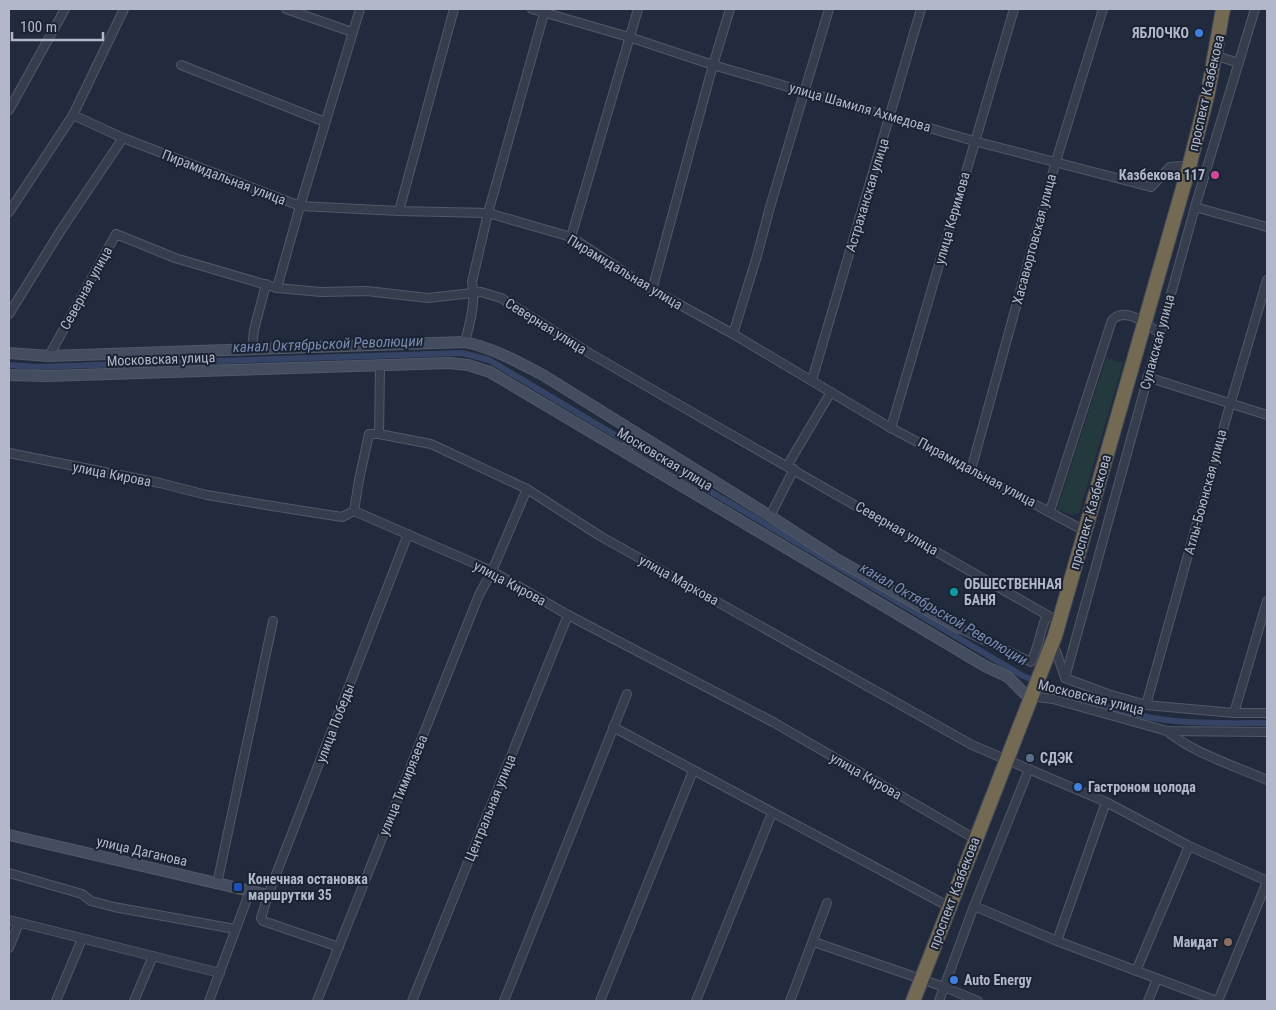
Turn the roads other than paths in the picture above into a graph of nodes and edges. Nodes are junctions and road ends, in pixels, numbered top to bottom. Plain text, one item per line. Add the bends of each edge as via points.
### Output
1 (65, 9) edge
2 (124, 9) edge
3 (286, 9) edge
4 (360, 9) edge
5 (454, 9) edge
6 (532, 9) edge
7 (638, 9) edge
8 (730, 9) edge
9 (829, 9) edge
10 (921, 9) edge
11 (1014, 9) edge
12 (1103, 9) edge
13 (1218, 9) edge
14 (1223, 9) edge
15 (1255, 9) edge
16 (545, 11) edge
17 (352, 32) junction
18 (630, 37) junction
19 (1220, 57) dead end
20 (1239, 63) junction
21 (181, 65) dead end
22 (713, 65) junction
23 (805, 91) junction
24 (9, 110) edge
25 (73, 115) junction
26 (891, 115) junction
27 (325, 122) junction
28 (123, 138) junction
29 (974, 141) junction
30 (1056, 161) junction
31 (1183, 166) junction
32 (300, 206) junction
33 (1195, 207) junction
34 (9, 212) edge
35 (400, 212) junction
36 (488, 213) junction
37 (1267, 228) edge
38 (571, 237) junction
39 (1267, 280) edge
40 (266, 284) junction
41 (277, 288) junction
42 (652, 290) junction
43 (474, 293) junction
44 (9, 314) edge
45 (1142, 321) junction
46 (1159, 333) junction
47 (733, 334) junction
48 (465, 342) junction
49 (252, 350) junction
50 (9, 353) edge
51 (49, 356) junction
52 (380, 366) junction
53 (9, 375) edge
54 (1147, 377) junction
55 (812, 380) junction
56 (831, 392) junction
57 (1230, 405) junction
58 (1267, 416) edge
59 (892, 428) junction
60 (636, 433) junction
61 (379, 434) junction
62 (625, 451) junction
63 (9, 452) edge
64 (790, 468) junction
65 (971, 470) junction
66 (527, 489) junction
67 (354, 511) junction
68 (1050, 511) junction
69 (770, 516) junction
70 (1083, 529) junction
71 (408, 534) junction
72 (492, 571) junction
73 (1267, 601) edge
74 (568, 614) junction
75 (1051, 617) junction
76 (273, 621) dead end
77 (958, 628) joint
78 (1048, 647) junction
79 (1065, 678) junction
80 (1030, 691) junction
81 (627, 694) dead end
82 (1146, 705) junction
83 (1234, 713) junction
84 (1267, 713) edge
85 (613, 727) junction
86 (1167, 731) junction
87 (1267, 732) edge
88 (1004, 759) junction
89 (1029, 769) junction
90 (693, 770) junction
91 (1267, 780) edge
92 (1106, 802) junction
93 (772, 813) junction
94 (9, 836) edge
95 (970, 836) junction
96 (1189, 846) junction
97 (9, 873) edge
98 (1267, 881) edge
99 (217, 883) junction
100 (250, 891) junction
101 (268, 896) junction
102 (827, 902) dead end
103 (944, 904) junction
104 (974, 906) junction
105 (9, 920) edge
106 (19, 923) junction
107 (235, 929) junction
108 (82, 939) junction
109 (1057, 941) junction
110 (814, 942) junction
111 (339, 947) junction
112 (9, 948) edge
113 (153, 956) junction
114 (1136, 971) junction
115 (220, 973) junction
116 (919, 979) junction
117 (1157, 979) junction
118 (944, 987) junction
119 (56, 1001) edge
120 (134, 1001) edge
121 (209, 1001) edge
122 (317, 1001) edge
123 (412, 1001) edge
124 (504, 1001) edge
125 (600, 1001) edge
126 (696, 1001) edge
127 (790, 1001) edge
128 (908, 1001) edge
129 (913, 1001) edge
130 (939, 1001) edge
131 (978, 1001) edge
132 (1148, 1001) edge
133 (1218, 1001) edge

1 - 24 street
2 - 25 street
3 - 17 street
4 - 17 street
5 - 35 street
6 - 16 street, улица Шамиля Ахмедова
7 - 18 street
8 - 22 street
9 - 23 street
10 - 26 street, Астраханская улица
11 - 29 street, улица Керимова
12 - 30 street, Хасавюртовская улица
13 - 31 highway, проспект Казбекова
14 - 45 highway, проспект Казбекова via 1208,92 1189,167
15 - 20 street, Сулакская улица
16 - 18 street, улица Шамиля Ахмедова
16 - 36 street
17 - 27 street
18 - 22 street, улица Шамиля Ахмедова
18 - 38 street
19 - 20 street
20 - 33 street, Сулакская улица
21 - 27 street
22 - 23 street, улица Шамиля Ахмедова
22 - 42 street
23 - 26 street, улица Шамиля Ахмедова
23 - 47 street
25 - 28 street, Пирамидальная улица
25 - 34 street
26 - 29 street, улица Шамиля Ахмедова
26 - 55 street, Астраханская улица
27 - 32 street
28 - 32 street, Пирамидальная улица
28 - 44 street
29 - 30 street, улица Шамиля Ахмедова
29 - 59 street, улица Керимова
30 - 31 street, улица Шамиля Ахмедова via 1151,187 1170,167
30 - 65 street, Хасавюртовская улица
31 - 45 highway, проспект Казбекова via 1160,242
32 - 35 street, Пирамидальная улица
32 - 41 street
33 - 37 street
33 - 46 street, Сулакская улица
35 - 36 street, Пирамидальная улица
36 - 38 street, Пирамидальная улица
36 - 43 street via 472,282
38 - 42 street, Пирамидальная улица
39 - 57 street, Атлы-Боюнская улица
40 - 41 street, Северная улица
40 - 49 street
40 - 51 street, Северная улица via 175,258 116,234
41 - 43 street, Северная улица via 321,292 367,291 428,298
42 - 47 street, Пирамидальная улица
43 - 48 street
43 - 64 street, Северная улица via 501,298
45 - 46 street
45 - 68 street via 1124,315 1112,320
45 - 70 highway, проспект Казбекова
46 - 54 street, Сулакская улица
47 - 55 street, Пирамидальная улица
48 - 49 main road, Московская улица
48 - 60 main road, Московская улица via 507,356 543,375
49 - 51 main road, Московская улица
50 - 51 main road, Московская улица
52 - 53 main road, Московская улица
52 - 61 street
52 - 62 main road, Московская улица via 449,363 479,368
54 - 57 street
54 - 79 street, Сулакская улица
55 - 56 street, Пирамидальная улица
56 - 59 street, Пирамидальная улица
56 - 64 street
57 - 58 street
57 - 82 street, Атлы-Боюнская улица
59 - 65 street, Пирамидальная улица
60 - 62 main road
60 - 69 main road, Московская улица
61 - 66 street, улица Маркова via 431,444
61 - 67 street via 369,434
62 - 80 main road, Московская улица
63 - 67 street, улица Кирова via 244,502 342,517
64 - 69 street
64 - 75 street, Северная улица
65 - 68 street, Пирамидальная улица
66 - 72 street, улица Тимирязева
66 - 88 street, улица Маркова via 600,536 972,745
67 - 71 street, улица Кирова
68 - 70 street, Пирамидальная улица
69 - 77 main road, Московская улица via 838,560
70 - 75 highway, проспект Казбекова
70 - 78 highway, проспект Казбекова
71 - 72 street, улица Кирова
71 - 101 street, улица Победы
72 - 74 street, улица Кирова
72 - 111 street, улица Тимирязева via 479,595
73 - 83 street
74 - 95 street, улица Кирова via 773,722
74 - 123 street, Центральная улица
75 - 77 street, Московская улица via 1042,627 1031,662
75 - 78 highway, проспект Казбекова
76 - 99 street
78 - 79 street via 1056,651
78 - 80 highway, проспект Казбекова
79 - 82 street
80 - 86 street, Московская улица
80 - 88 highway, проспект Казбекова
81 - 85 street
82 - 83 street
83 - 84 street
85 - 90 street
85 - 124 street
86 - 87 street, Московская улица
86 - 91 street via 1203,752
88 - 89 street, улица Маркова
88 - 95 highway, проспект Казбекова
88 - 116 highway, проспект Казбекова
89 - 92 street, улица Маркова
89 - 104 street
90 - 93 street
90 - 125 street
92 - 96 street, улица Маркова
92 - 109 street
93 - 103 street
93 - 126 street
94 - 99 main road, улица Даганова
95 - 103 highway, проспект Казбекова
96 - 98 street, улица Маркова
96 - 114 street
97 - 107 street via 82,894 91,901 114,908
98 - 133 street
99 - 100 main road, улица Даганова
100 - 101 main road, улица Даганова
100 - 107 street
101 - 111 street, улица Победы via 261,918 263,921
102 - 110 street
103 - 116 highway, проспект Казбекова
104 - 109 street
104 - 118 street
105 - 106 street
106 - 108 street
106 - 112 street
107 - 115 street
108 - 113 street
108 - 119 street
109 - 114 street
110 - 116 street
110 - 127 street
111 - 122 street, улица Тимирязева
113 - 115 street
113 - 120 street
114 - 117 street
115 - 121 street
116 - 118 street
116 - 128 highway, проспект Казбекова
116 - 129 highway, проспект Казбекова
117 - 132 street
117 - 133 street
118 - 130 street
118 - 131 street

